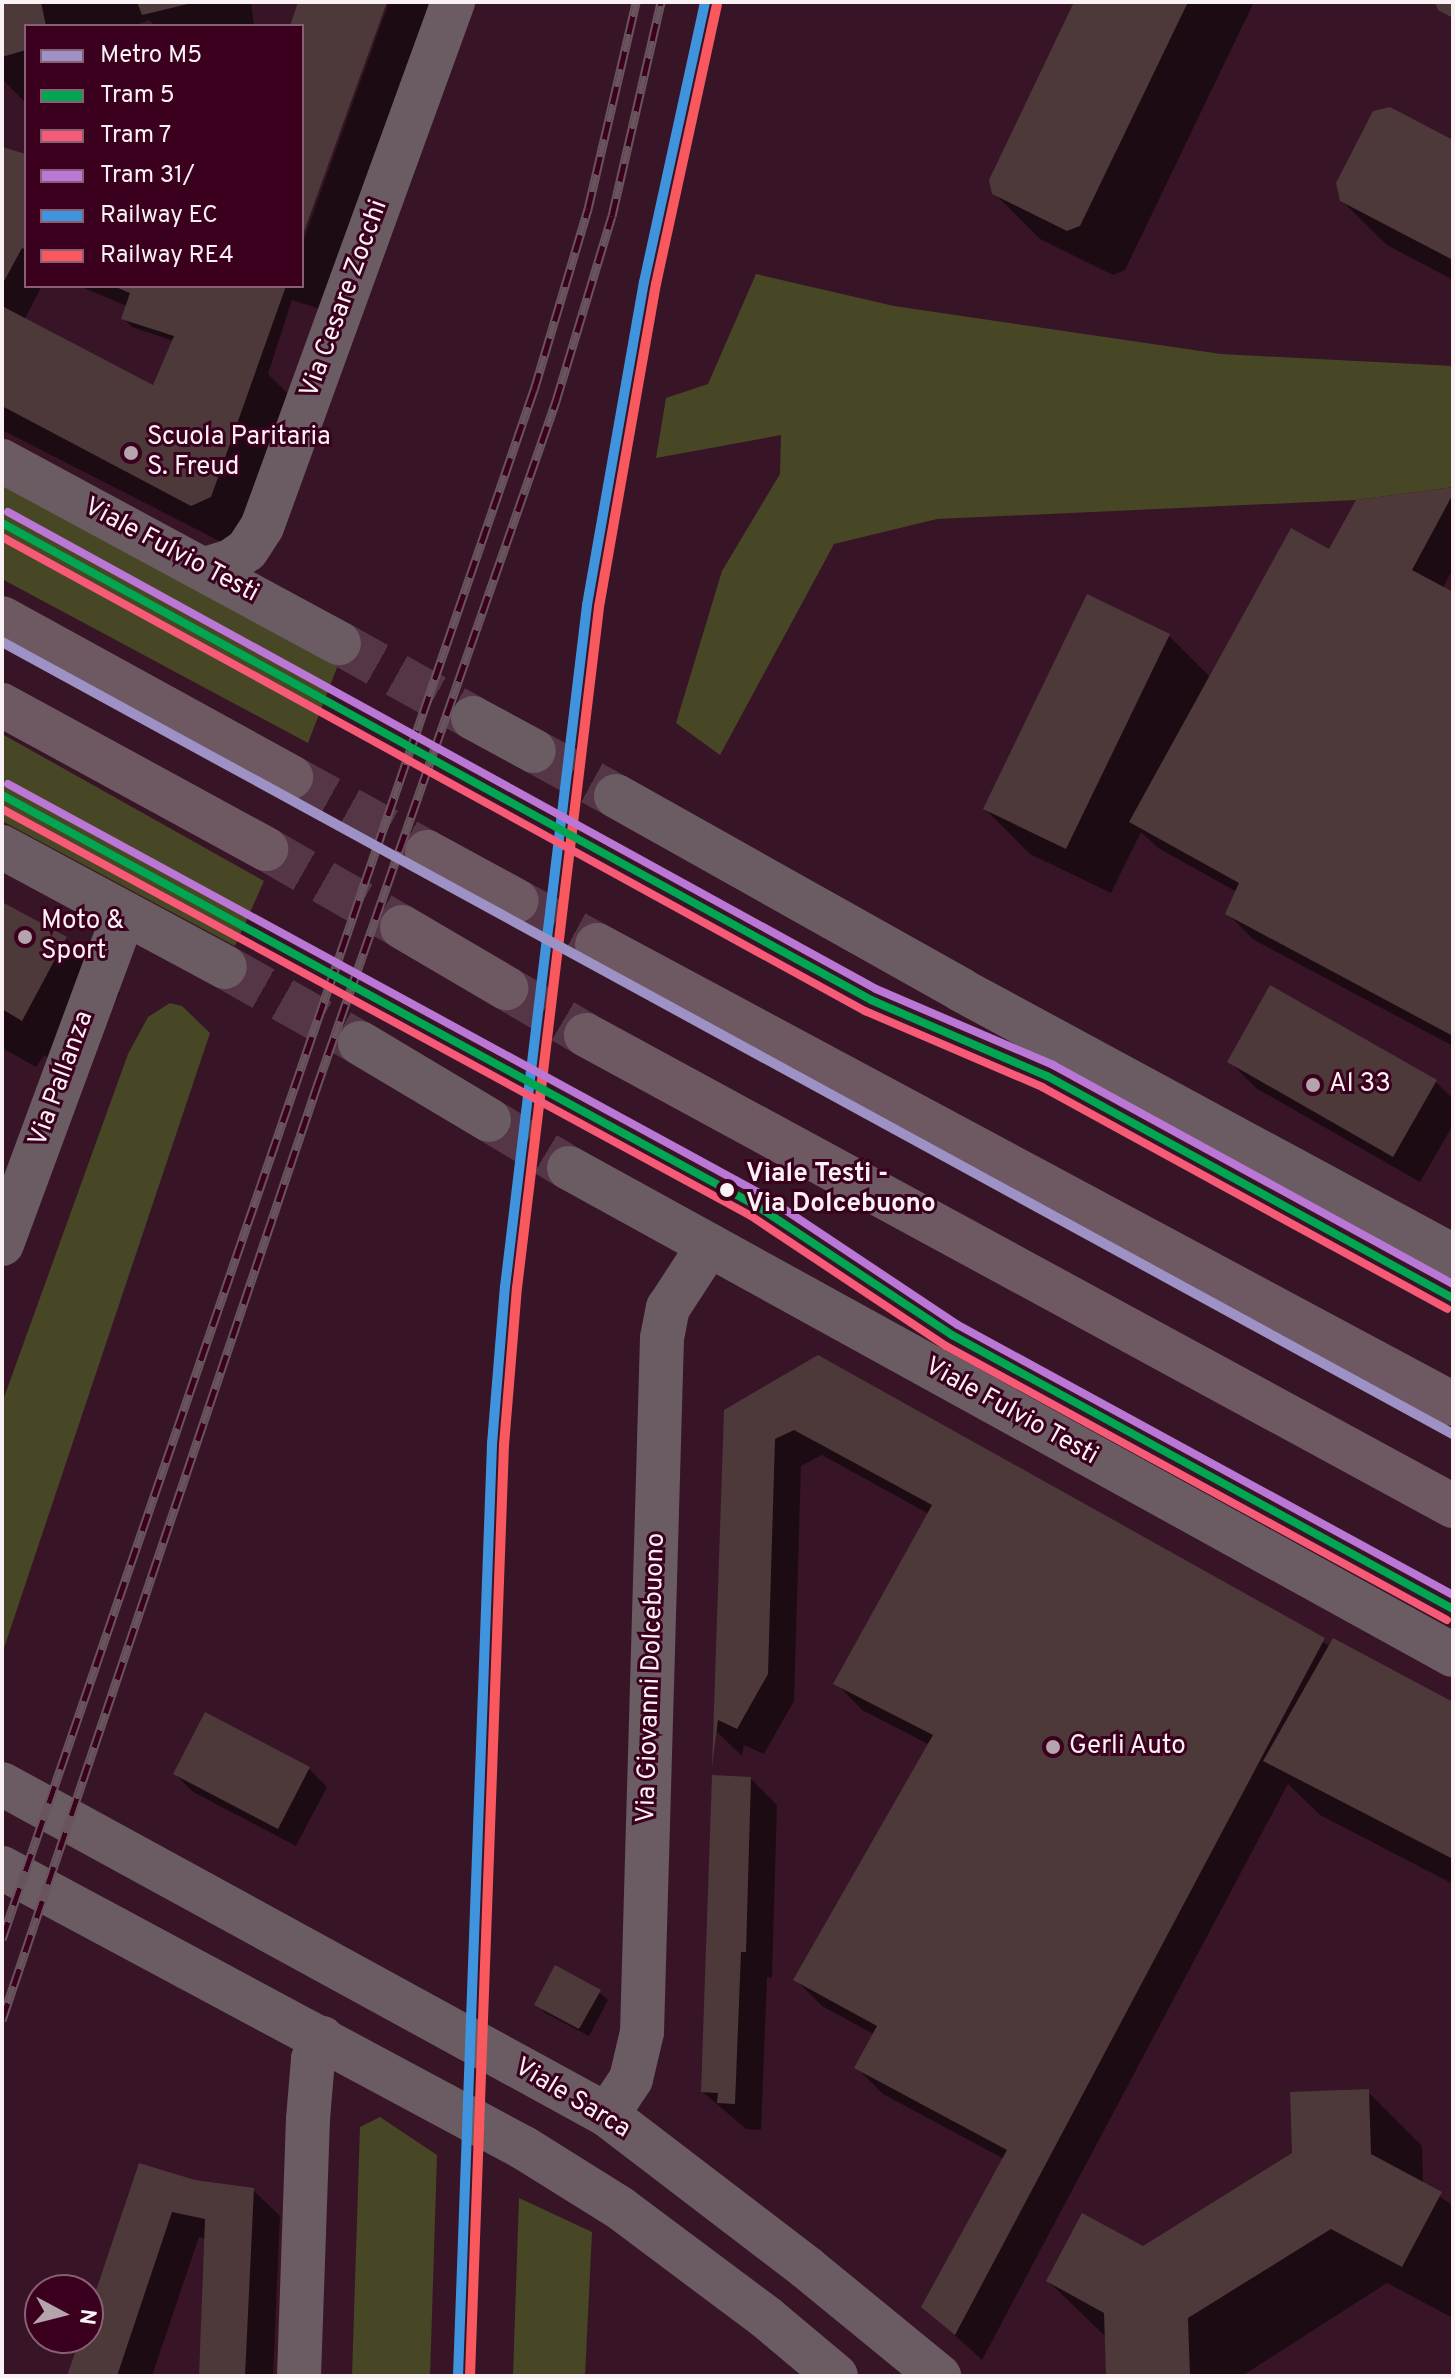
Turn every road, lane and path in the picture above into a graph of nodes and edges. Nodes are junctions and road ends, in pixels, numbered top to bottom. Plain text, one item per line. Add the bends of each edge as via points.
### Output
1 (453, 2) edge
2 (2, 461) edge
3 (205, 569) junction
4 (2, 618) edge
5 (339, 643) tunnel mouth
6 (2, 705) edge
7 (473, 718) tunnel mouth
8 (534, 751) tunnel mouth
9 (291, 777) tunnel mouth
10 (616, 796) tunnel mouth
11 (2, 847) edge
12 (266, 849) tunnel mouth
13 (427, 852) tunnel mouth
14 (517, 901) tunnel mouth
15 (124, 914) junction
16 (402, 927) tunnel mouth
17 (597, 945) tunnel mouth
18 (225, 967) tunnel mouth
19 (506, 988) tunnel mouth
20 (586, 1035) tunnel mouth
21 (360, 1043) tunnel mouth
22 (489, 1120) tunnel mouth
23 (569, 1168) tunnel mouth
24 (2, 1244) edge
25 (709, 1245) junction
26 (1453, 1256) edge
27 (1453, 1404) edge
28 (1453, 1506) edge
29 (1453, 1655) edge
30 (2, 1784) edge
31 (2, 1868) edge
32 (322, 2038) junction
33 (607, 2115) junction
34 (299, 2376) edge
35 (836, 2376) edge
36 (939, 2376) edge

1 - 3 street, Via Cesare Zocchi via 262,527 247,550
2 - 3 street, Viale Fulvio Testi
3 - 5 street, Viale Fulvio Testi
4 - 9 main road
6 - 12 main road
7 - 8 street
10 - 26 street
11 - 15 street
13 - 14 main road
15 - 18 street
15 - 24 street, Via Pallanza
16 - 19 main road
17 - 27 main road
20 - 28 main road
21 - 22 street
23 - 25 street, Viale Fulvio Testi
25 - 29 street, Viale Fulvio Testi
25 - 33 street, Via Giovanni Dolcebuono via 668,1308 662,1338 642,2032 631,2079
30 - 33 street, Viale Sarca
31 - 32 street
32 - 34 street via 313,2059 308,2119
32 - 35 street via 524,2148 620,2208
33 - 36 street, Viale Sarca

